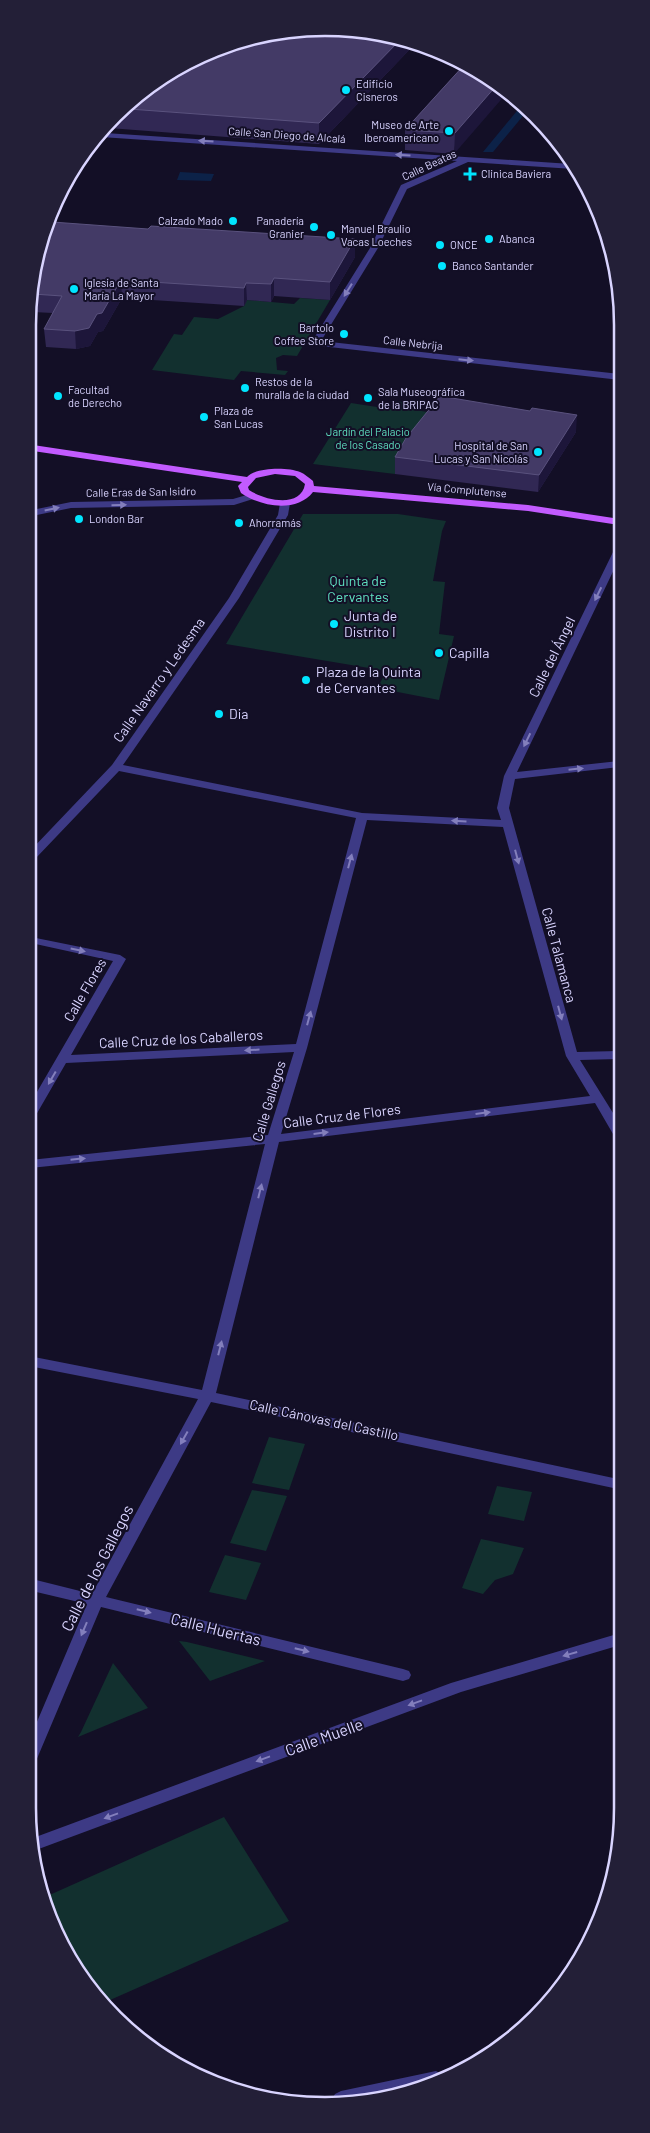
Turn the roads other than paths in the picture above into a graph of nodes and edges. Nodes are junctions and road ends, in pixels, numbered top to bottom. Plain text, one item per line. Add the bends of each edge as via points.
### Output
1 (108, 135) edge
2 (469, 159) junction
3 (566, 167) edge
4 (374, 248) joint
5 (614, 376) edge
6 (36, 448) edge
7 (246, 480) junction
8 (311, 489) junction
9 (250, 496) junction
10 (285, 503) junction
11 (36, 512) edge
12 (614, 521) edge
13 (614, 562) edge
14 (614, 765) edge
15 (116, 767) junction
16 (510, 776) junction
17 (362, 816) junction
18 (508, 824) junction
19 (36, 852) edge
20 (36, 941) edge
21 (301, 1048) junction
22 (614, 1054) edge
23 (572, 1056) junction
24 (62, 1059) junction
25 (598, 1099) junction
26 (36, 1104) edge
27 (614, 1125) edge
28 (273, 1139) junction
29 (36, 1163) edge
30 (36, 1362) edge
31 (208, 1396) junction
32 (614, 1483) edge
33 (36, 1586) edge
34 (97, 1599) junction
35 (614, 1641) edge
36 (403, 1675) dead end
37 (36, 1742) edge
38 (39, 1843) edge
39 (403, 2086) edge
40 (371, 2093) edge

2 -> 1 street, Calle San Diego de Alcalá
2 - 3 street, Calle San Diego de Alcalá
2 - 4 street, Calle Beatas via 404,187
4 -> 5 street, Calle Nebrija via 314,343
6 - 7 main road
7 - 8 main road via 264,473 287,472 306,478
7 - 9 main road via 243,486
8 - 10 main road via 307,495
8 - 12 main road, Vía Complutense via 520,508
9 - 10 main road via 266,502
11 -> 9 street, Calle Eras de San Isidro via 71,505 234,502
10 - 15 street, Calle Navarro y Ledesma via 283,515 234,598
13 -> 16 street, Calle del Ángel
16 -> 14 street
15 - 17 street
15 - 19 street, Calle Navarro y Ledesma
16 - 18 street, Calle Talamanca via 503,808
18 -> 17 street
21 -> 17 street, Calle Gallegos
18 -> 23 street, Calle Talamanca
20 -> 24 street, Calle Flores via 120,959
21 -> 24 street, Calle Cruz de los Caballeros
21 - 28 street, Calle Gallegos
22 - 23 street
23 - 25 street, Calle Talamanca
24 -> 26 street, Calle Flores
25 - 27 street, Calle Talamanca
28 -> 25 street, Calle Cruz de Flores
29 -> 28 street, Calle Cruz de Flores
31 -> 28 street, Calle Gallegos
30 - 31 street, Calle Cánovas del Castillo
31 - 32 street, Calle Cánovas del Castillo
31 -> 34 street, Calle de los Gallegos
33 - 34 street, Calle Huertas
34 -> 36 street, Calle Huertas
34 -> 37 street, Calle de los Gallegos
35 -> 38 street, Calle Muelle via 457,1687
39 - 40 street

